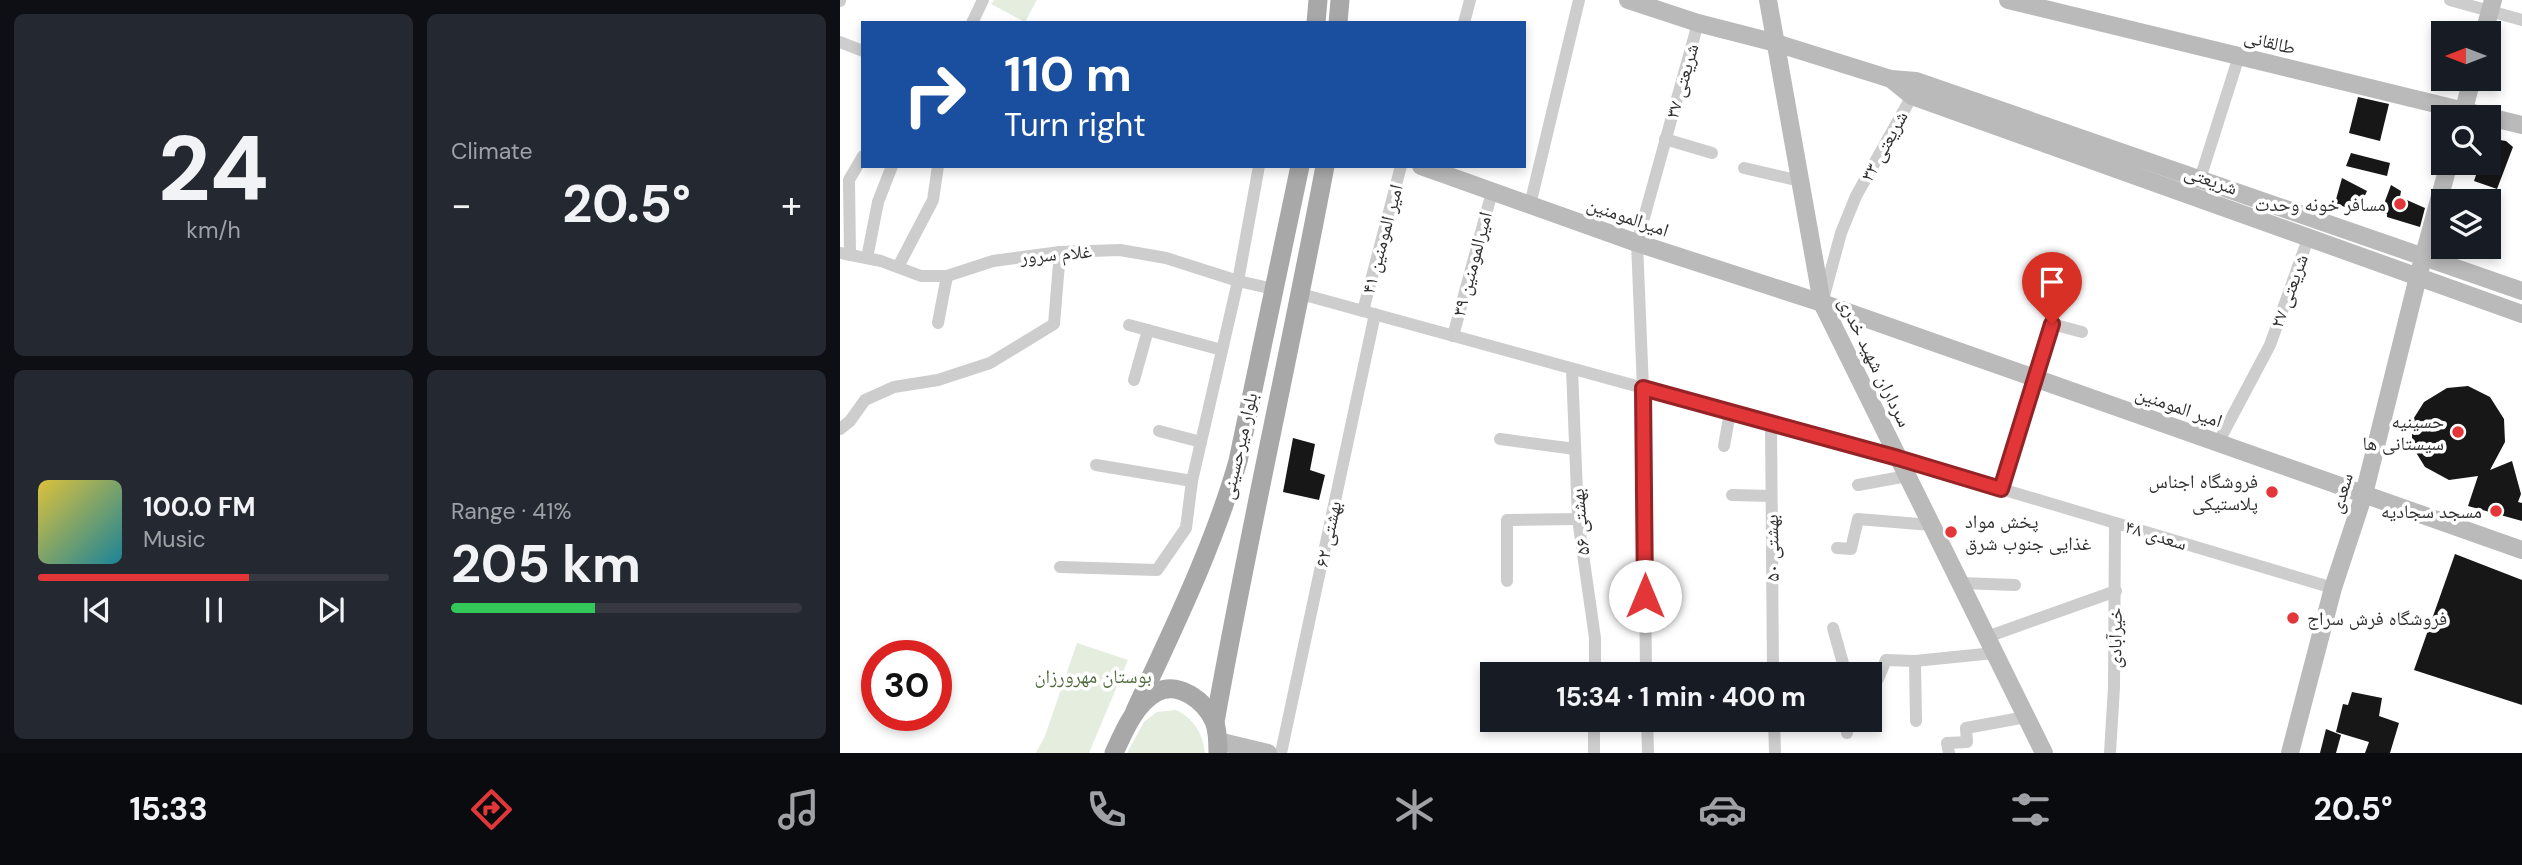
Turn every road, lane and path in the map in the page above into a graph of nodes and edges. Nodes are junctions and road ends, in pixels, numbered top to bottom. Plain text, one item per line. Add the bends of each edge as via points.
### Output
1 (983, 0) edge
2 (1318, 0) edge
3 (1340, 0) edge
4 (1470, 0) edge
5 (1578, 0) edge
6 (1628, 0) edge
7 (1768, 0) edge
8 (2008, 0) edge
9 (2450, 0) edge
10 (2492, 6) edge
11 (2522, 20) edge
12 (973, 21) edge
13 (1316, 21) edge
14 (1338, 21) edge
15 (1465, 21) edge
16 (1698, 23) junction
17 (840, 42) edge
18 (1776, 43) junction
19 (861, 50) edge
20 (2239, 56) junction
21 (1891, 79) junction
22 (1912, 96) junction
23 (2431, 106) edge
24 (2501, 121) edge
25 (2522, 125) edge
26 (1665, 139) junction
27 (1712, 153) dead end
28 (861, 159) edge
29 (891, 168) edge
30 (938, 168) edge
31 (1259, 168) edge
32 (1300, 168) edge
33 (1325, 168) edge
34 (1401, 168) edge
35 (1426, 168) edge
36 (1744, 168) dead end
37 (2446, 175) edge
38 (2200, 179) junction
39 (1800, 181) junction
40 (1492, 192) junction
41 (1530, 205) junction
42 (2309, 236) junction
43 (1637, 243) junction
44 (1060, 252) junction
45 (845, 254) edge
46 (2424, 256) junction
47 (867, 258) junction
48 (898, 267) junction
49 (947, 276) junction
50 (2418, 277) junction
51 (1238, 281) junction
52 (1274, 289) junction
53 (2522, 291) edge
54 (1301, 294) junction
55 (1822, 303) junction
56 (1369, 313) junction
57 (2522, 314) edge
58 (938, 323) dead end
59 (1129, 325) dead end
60 (1148, 330) junction
61 (2082, 332) dead end
62 (1452, 336) junction
63 (1222, 350) junction
64 (1573, 369) junction
65 (2036, 379) junction
66 (1134, 380) dead end
67 (1643, 388) junction
68 (1730, 412) junction
69 (1771, 423) junction
70 (840, 429) edge
71 (1159, 431) dead end
72 (1500, 439) dead end
73 (1201, 442) junction
74 (2218, 443) junction
75 (1724, 446) dead end
76 (1575, 449) junction
77 (1898, 458) junction
78 (1096, 465) dead end
79 (1907, 476) junction
80 (1192, 481) junction
81 (1858, 485) dead end
82 (2001, 489) junction
83 (2364, 494) junction
84 (1731, 495) dead end
85 (1771, 496) junction
86 (1578, 519) junction
87 (2115, 523) junction
88 (1931, 525) junction
89 (1837, 548) dead end
90 (2522, 550) edge
91 (1060, 567) dead end
92 (1507, 581) dead end
93 (1960, 583) junction
94 (2015, 586) dead end
95 (2333, 587) junction
96 (2116, 591) junction
97 (1833, 628) dead end
98 (1991, 645) junction
99 (1915, 661) junction
100 (1595, 662) edge
101 (1646, 662) edge
102 (1773, 662) edge
103 (1843, 662) edge
104 (1882, 670) edge
105 (1135, 711) junction
106 (2026, 717) junction
107 (1916, 721) dead end
108 (1594, 732) edge
109 (1647, 732) edge
110 (1774, 732) edge
111 (1217, 739) edge
112 (1114, 753) edge
113 (1268, 753) edge
114 (1281, 753) edge
115 (1594, 753) edge
116 (1648, 753) edge
117 (1775, 753) edge
118 (1949, 753) edge
119 (2044, 753) edge
120 (2110, 753) edge
121 (2290, 753) edge

1 - 12 street
2 - 13 main road
3 - 14 main road
4 - 15 street
5 - 41 street
6 - 16 main road, شریعتی
7 - 18 main road, سرداران شهید خدری
8 - 20 main road, طالقانی
9 - 10 street
10 - 11 street
16 - 18 main road, شریعتی
16 - 26 street, شریعتی ۳۷
17 - 19 street
18 - 21 main road, شریعتی
18 - 39 main road, سرداران شهید خدری
20 - 23 main road, طالقانی
20 - 38 street
21 - 22 main road, شریعتی
21 - 38 main road, شریعتی via 1916,81
22 - 42 main road, شریعتی
22 - 55 street, شریعتی ۳۳ via 1856,197
24 - 25 main road, طالقانی
26 - 27 street
26 - 43 street, شریعتی ۳۷
28 - 45 street via 849,180
29 - 47 street via 878,202
30 - 48 street via 933,200
31 - 51 street
32 - 52 main road, بلوار میرحسینی
33 - 54 main road, بلوار میرحسینی
34 - 56 street, امیر المومنین ۴۱
35 - 40 main road, امیرالمومنین
36 - 39 street
37 - 46 main road, سعدی
38 - 46 main road, شریعتی
39 - 55 main road, سرداران شهید خدری
40 - 41 main road, امیرالمومنین
40 - 62 street, امیرالمومنین ۳۹
41 - 43 main road, امیرالمومنین
42 - 50 main road, شریعتی
42 - 74 street, شریعتی ۲۷ via 2270,345
43 - 55 main road, امیرالمومنین
43 - 67 street, شریعتی ۳۷
44 - 49 street, غلام سرور via 993,261
44 - 51 street, غلام سرور via 1120,250 1166,258
44 - 70 street via 1054,324 990,363 938,380 894,387 865,400
45 - 47 street, غلام سرور
46 - 50 main road, سعدی
46 - 53 main road, شریعتی
47 - 48 street, غلام سرور
48 - 49 street, غلام سرور via 921,276
49 - 58 street
50 - 57 main road, شریعتی
50 - 83 main road, سعدی
51 - 52 street, غلام سرور
51 - 63 street
52 - 105 main road, بلوار میرحسینی via 1226,503
54 - 56 street, سعدی ۴۸
54 - 111 main road, بلوار میرحسینی via 1245,554
55 - 65 main road, امیر المومنین
55 - 77 main road, سرداران شهید خدری
56 - 62 street, سعدی ۴۸
56 - 114 street, بهشتی ۶۲
59 - 60 street
60 - 63 street
60 - 66 street
61 - 65 street via 2052,324
62 - 64 street, سعدی ۴۸
63 - 73 street
64 - 67 street, سعدی ۴۸
64 - 76 street, بهشتی ۵۶
65 - 74 main road, امیر المومنین
65 - 82 street
67 - 68 street, سعدی ۴۸
67 - 101 street, شریعتی ۳۷
68 - 69 street, سعدی ۴۸
68 - 75 street
69 - 77 street, سعدی ۴۸
69 - 85 street, بهشتی ۵۰
71 - 73 street
72 - 76 street
73 - 80 street
74 - 83 main road, امیر المومنین
76 - 86 street, بهشتی ۵۶
77 - 79 main road, سرداران شهید خدری
77 - 82 street, سعدی ۴۸
78 - 80 street
79 - 81 street
79 - 88 main road, سرداران شهید خدری
80 - 91 street via 1186,528 1157,570
82 - 87 street, سعدی ۴۸
83 - 90 main road, امیر المومنین
83 - 95 main road, سعدی
84 - 85 street
85 - 102 street, بهشتی ۵۰
86 - 92 street via 1507,520
86 - 100 street, بهشتی ۵۶
87 - 95 street, سعدی ۴۸
87 - 96 street, خیرآبادی
88 - 89 street via 1858,519 1851,549
88 - 93 main road, سرداران شهید خدری
93 - 94 street
93 - 98 main road, سرداران شهید خدری
95 - 121 main road, سعدی
96 - 98 street
96 - 120 street, خیرآبادی
97 - 103 street
98 - 99 street
98 - 106 main road, سرداران شهید خدری
99 - 104 street via 1886,660
99 - 107 street
105 - 111 main road via 1157,692 1180,690 1200,703
105 - 112 main road, بلوار میرحسینی
106 - 118 street via 1966,729 1967,742 1947,743
106 - 119 main road, سرداران شهید خدری
108 - 115 street
109 - 116 street
110 - 117 street
111 - 113 main road

